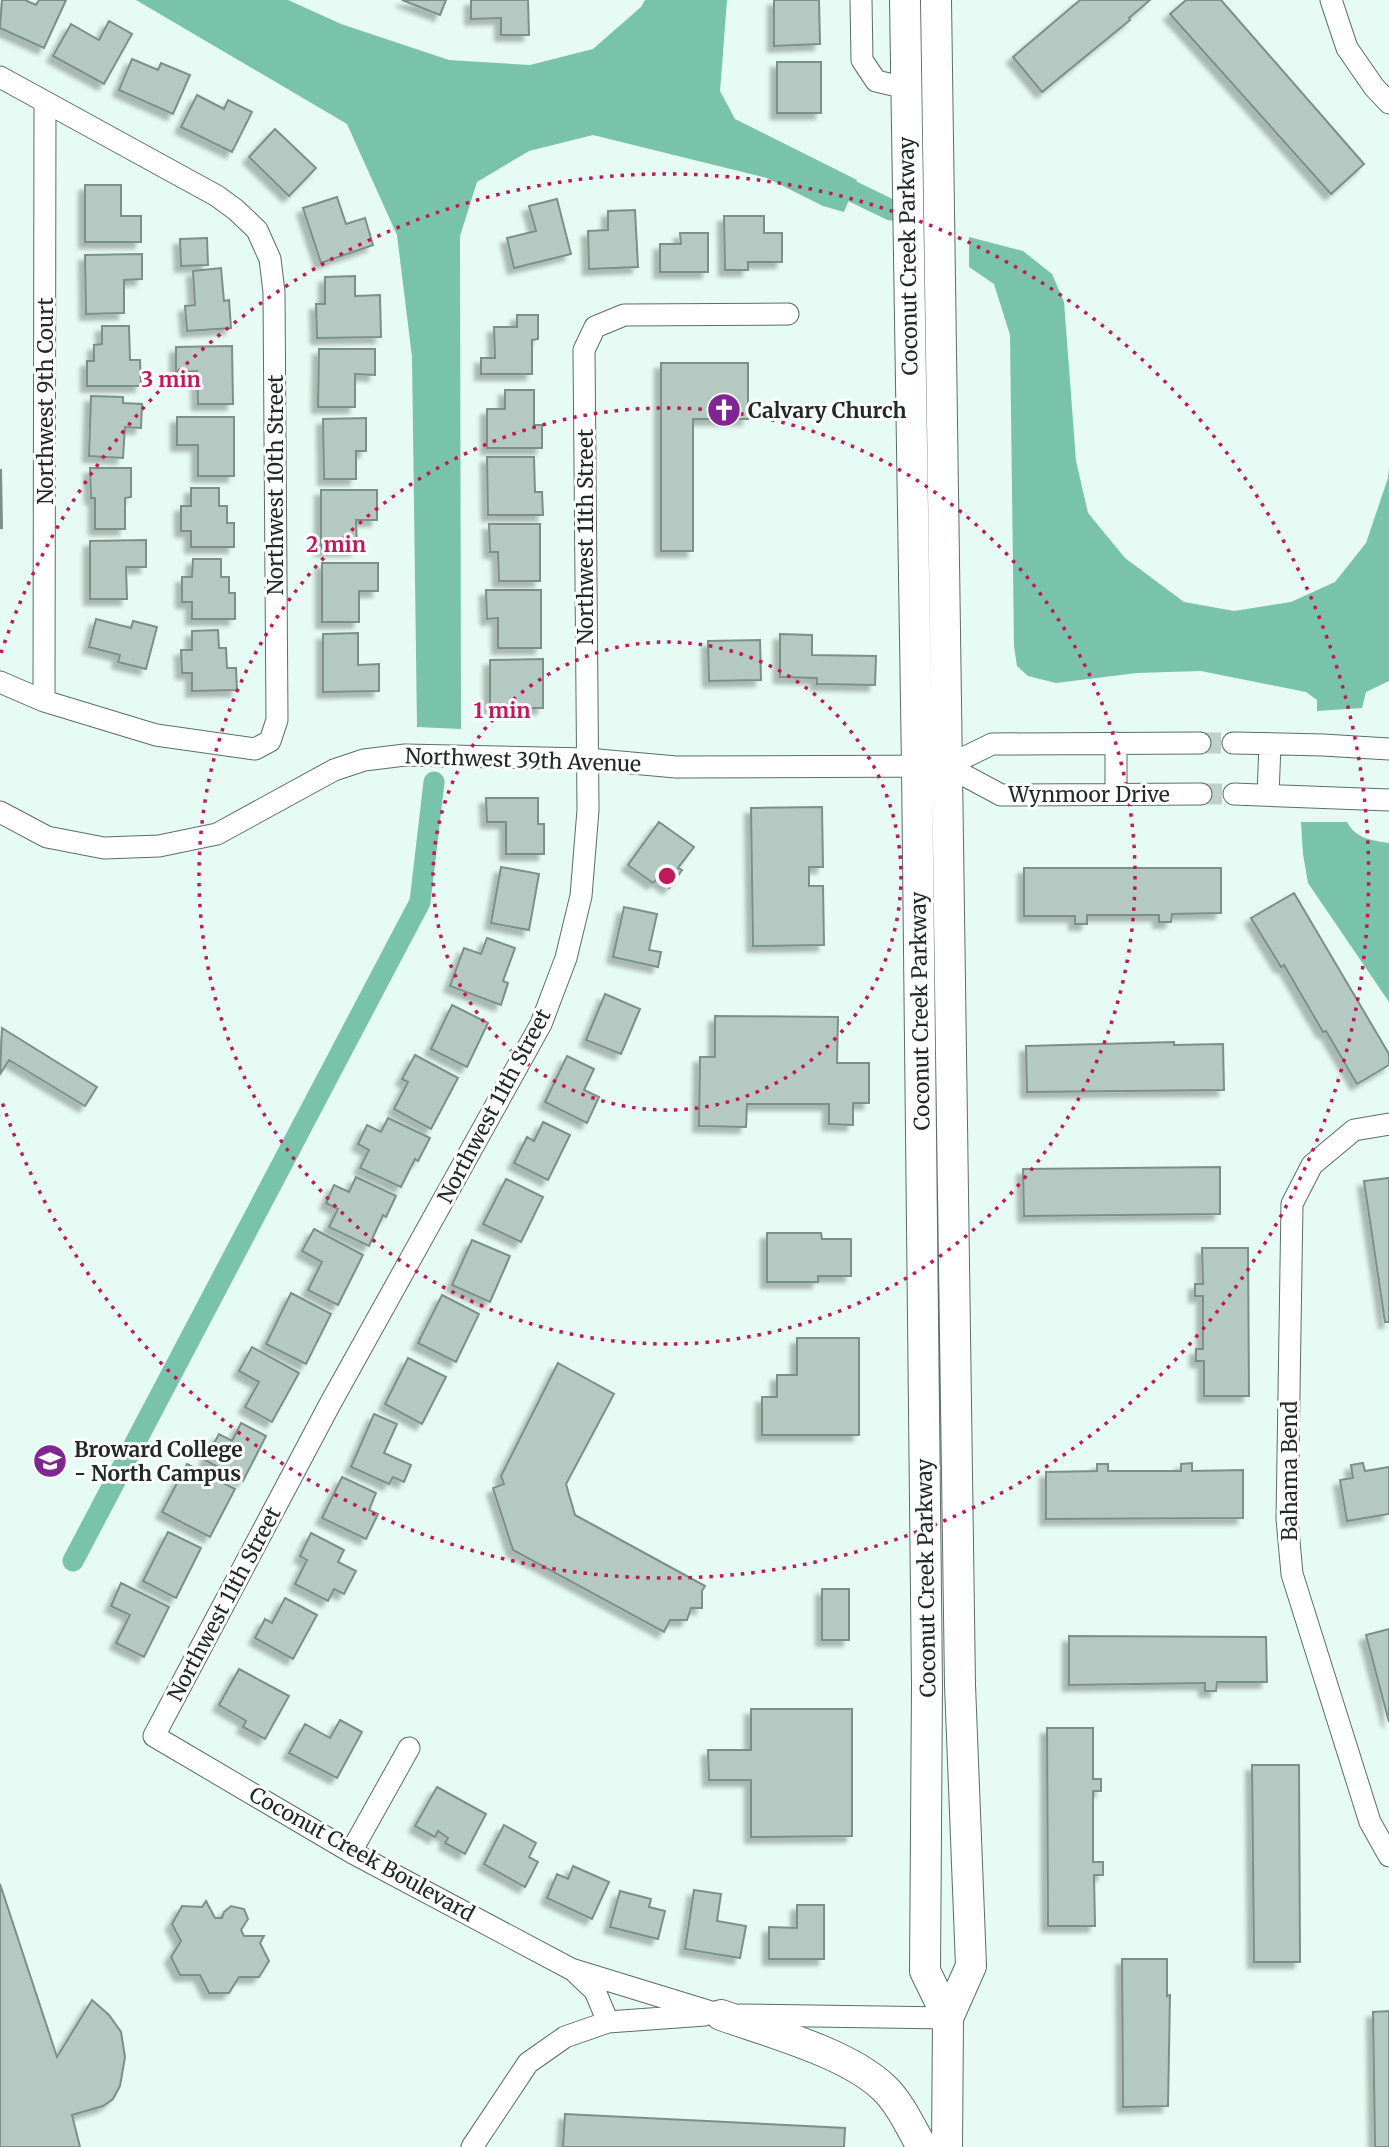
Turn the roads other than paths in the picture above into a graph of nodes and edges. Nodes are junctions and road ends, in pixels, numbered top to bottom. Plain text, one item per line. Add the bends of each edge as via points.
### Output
1 (861, 0) edge
2 (905, 0) edge
3 (936, 0) edge
4 (1331, 0) edge
5 (0, 77) edge
6 (906, 88) junction
7 (45, 102) junction
8 (1389, 103) edge
9 (788, 314) dead end
10 (0, 682) edge
11 (44, 701) junction
12 (1116, 743) junction
13 (1200, 743) tunnel mouth
14 (1233, 743) tunnel mouth
15 (1270, 744) junction
16 (1389, 749) edge
17 (587, 759) junction
18 (917, 766) junction
19 (947, 766) junction
20 (1116, 794) junction
21 (1201, 794) tunnel mouth
22 (1234, 794) tunnel mouth
23 (1268, 795) junction
24 (1389, 800) edge
25 (0, 812) edge
26 (1389, 1124) edge
27 (923, 1318) junction
28 (959, 1580) junction
29 (154, 1736) joint
30 (409, 1748) dead end
31 (351, 1852) junction
32 (1389, 1856) edge
33 (571, 1969) junction
34 (721, 2015) junction
35 (948, 2018) junction
36 (608, 2022) junction
37 (472, 2147) edge
38 (922, 2147) edge
39 (947, 2147) edge

1 - 6 street via 862,60 876,81
2 - 6 main road, Coconut Creek Parkway
3 - 19 main road, Coconut Creek Parkway
4 - 8 street via 1347,48
5 - 7 street
6 - 18 main road, Coconut Creek Parkway
7 - 11 street, Northwest 9th Court
7 - 11 street, Northwest 10th Street via 217,196 257,230 270,259 277,720 270,741 254,749 156,735
9 - 17 street, Northwest 11th Street via 624,315 595,327 584,350
10 - 11 street
12 - 13 street
12 - 19 street via 992,744
12 - 20 street
14 - 15 street
15 - 16 street
15 - 23 street
17 - 18 street, Northwest 39th Avenue via 676,767
17 - 25 street, Northwest 39th Avenue via 405,755 363,760 334,770 217,834 159,846 104,848 47,837
17 - 29 street, Northwest 11th Street via 581,896 566,958 541,1024 330,1404
18 - 19 street, Northwest 39th Avenue
18 - 27 main road, Coconut Creek Parkway
19 - 20 street, Wynmoor Drive via 1001,795
19 - 28 main road, Coconut Creek Parkway
20 - 21 street, Wynmoor Drive
22 - 23 street
23 - 24 street
26 - 32 street, Bahama Bend via 1354,1130 1311,1165 1292,1204 1287,1519 1292,1574 1370,1822
27 - 28 main road via 941,1353 943,1542
27 - 35 main road, Coconut Creek Parkway via 925,1971
28 - 35 main road, Coconut Creek Parkway via 971,1966
29 - 31 street, Coconut Creek Boulevard
30 - 31 street
31 - 33 street, Coconut Creek Boulevard
33 - 34 street, Coconut Creek Boulevard
33 - 36 street, Coconut Creek Boulevard via 595,1991
34 - 35 street, Coconut Creek Boulevard
34 - 36 street, Coconut Creek Boulevard
34 - 38 main road via 863,2071 886,2089
35 - 39 main road, Coconut Creek Parkway
36 - 37 street via 565,2038 528,2063

